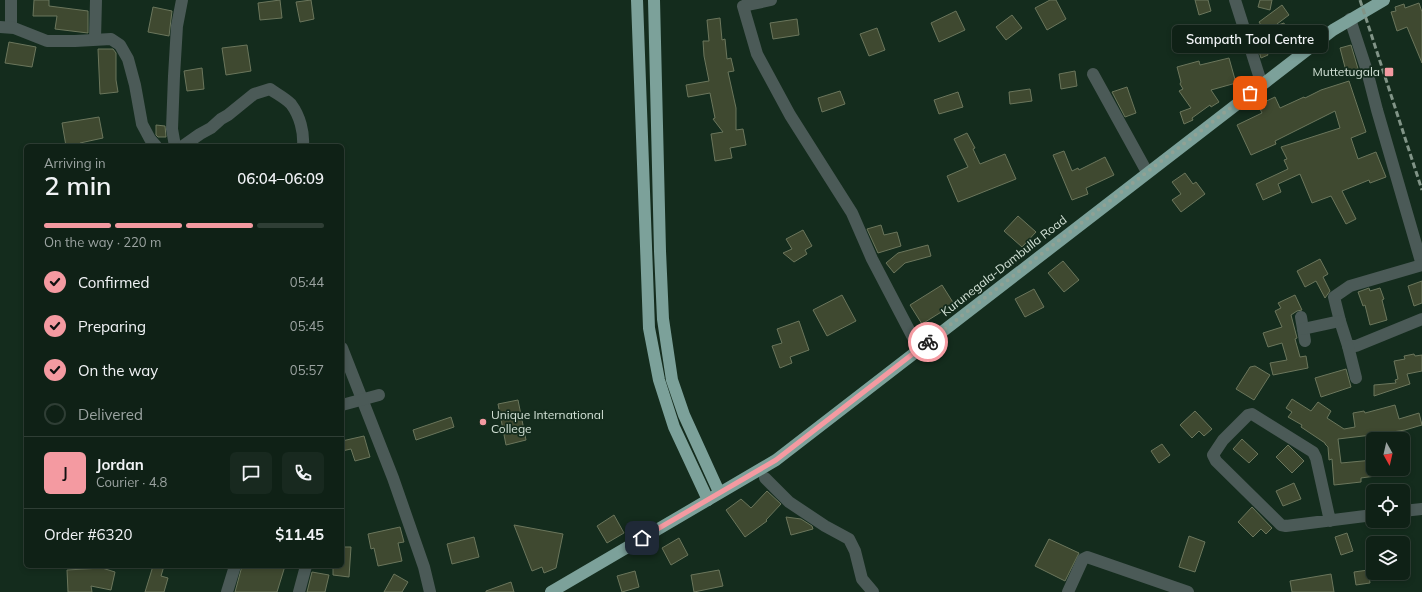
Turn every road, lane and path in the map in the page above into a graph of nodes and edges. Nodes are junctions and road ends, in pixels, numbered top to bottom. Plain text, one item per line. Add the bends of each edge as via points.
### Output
1 (11, 0) edge
2 (96, 0) edge
3 (182, 0) edge
4 (637, 0) edge
5 (654, 0) edge
6 (771, 0) edge
7 (1235, 0) edge
8 (1384, 0) edge
9 (1350, 20) junction
10 (6, 27) edge
11 (95, 39) junction
12 (1093, 74) dead end
13 (1262, 85) junction
14 (154, 144) edge
15 (175, 144) edge
16 (186, 144) edge
17 (302, 144) edge
18 (1147, 172) junction
19 (1422, 265) edge
20 (1340, 320) junction
21 (1422, 320) edge
22 (1303, 329) dead end
23 (1348, 346) junction
24 (919, 349) junction
25 (344, 353) edge
26 (1356, 378) dead end
27 (379, 395) dead end
28 (363, 400) junction
29 (344, 405) edge
30 (765, 478) dead end
31 (720, 492) junction
32 (708, 500) junction
33 (1422, 509) edge
34 (1410, 510) edge
35 (1366, 515) edge
36 (1330, 521) junction
37 (234, 568) edge
38 (306, 568) edge
39 (227, 592) edge
40 (300, 592) edge
41 (430, 592) edge
42 (551, 592) edge
43 (873, 592) edge
44 (1068, 592) edge
45 (1188, 592) edge

1 - 10 street
2 - 11 street
3 - 15 street via 177,26 174,76 172,129
4 - 32 highway via 649,328 659,380 674,427
5 - 31 highway via 663,319 672,380 681,408
6 - 24 street via 743,6 757,54 790,115 852,213 872,259
7 - 13 street
8 - 9 highway, Kurunegala-Dambulla Road
9 - 13 highway, Kurunegala-Dambulla Road via 1333,30
9 - 19 street
10 - 11 street via 46,41
11 - 14 street via 111,39 120,44 128,59 142,124
12 - 18 street
13 - 18 highway, Kurunegala-Dambulla Road
16 - 17 street via 254,94 270,89 294,110 300,121
18 - 24 highway, Kurunegala-Dambulla Road
19 - 20 street via 1350,286 1334,297
20 - 22 street
20 - 23 street
21 - 23 street via 1356,346
23 - 26 street
24 - 31 highway, Kurunegala-Dambulla Road via 776,460
25 - 28 street
27 - 28 street
28 - 29 street
28 - 41 street via 393,478 424,567
30 - 43 street via 789,502 849,539 862,579
31 - 32 highway, Kurunegala-Dambulla Road
32 - 42 highway, Kurunegala-Dambulla Road
33 - 34 street
35 - 36 street
36 - 36 street via 1282,525 1216,462 1213,455 1223,440 1252,414 1313,452
37 - 39 street
38 - 40 street
44 - 45 street via 1083,559 1087,557

